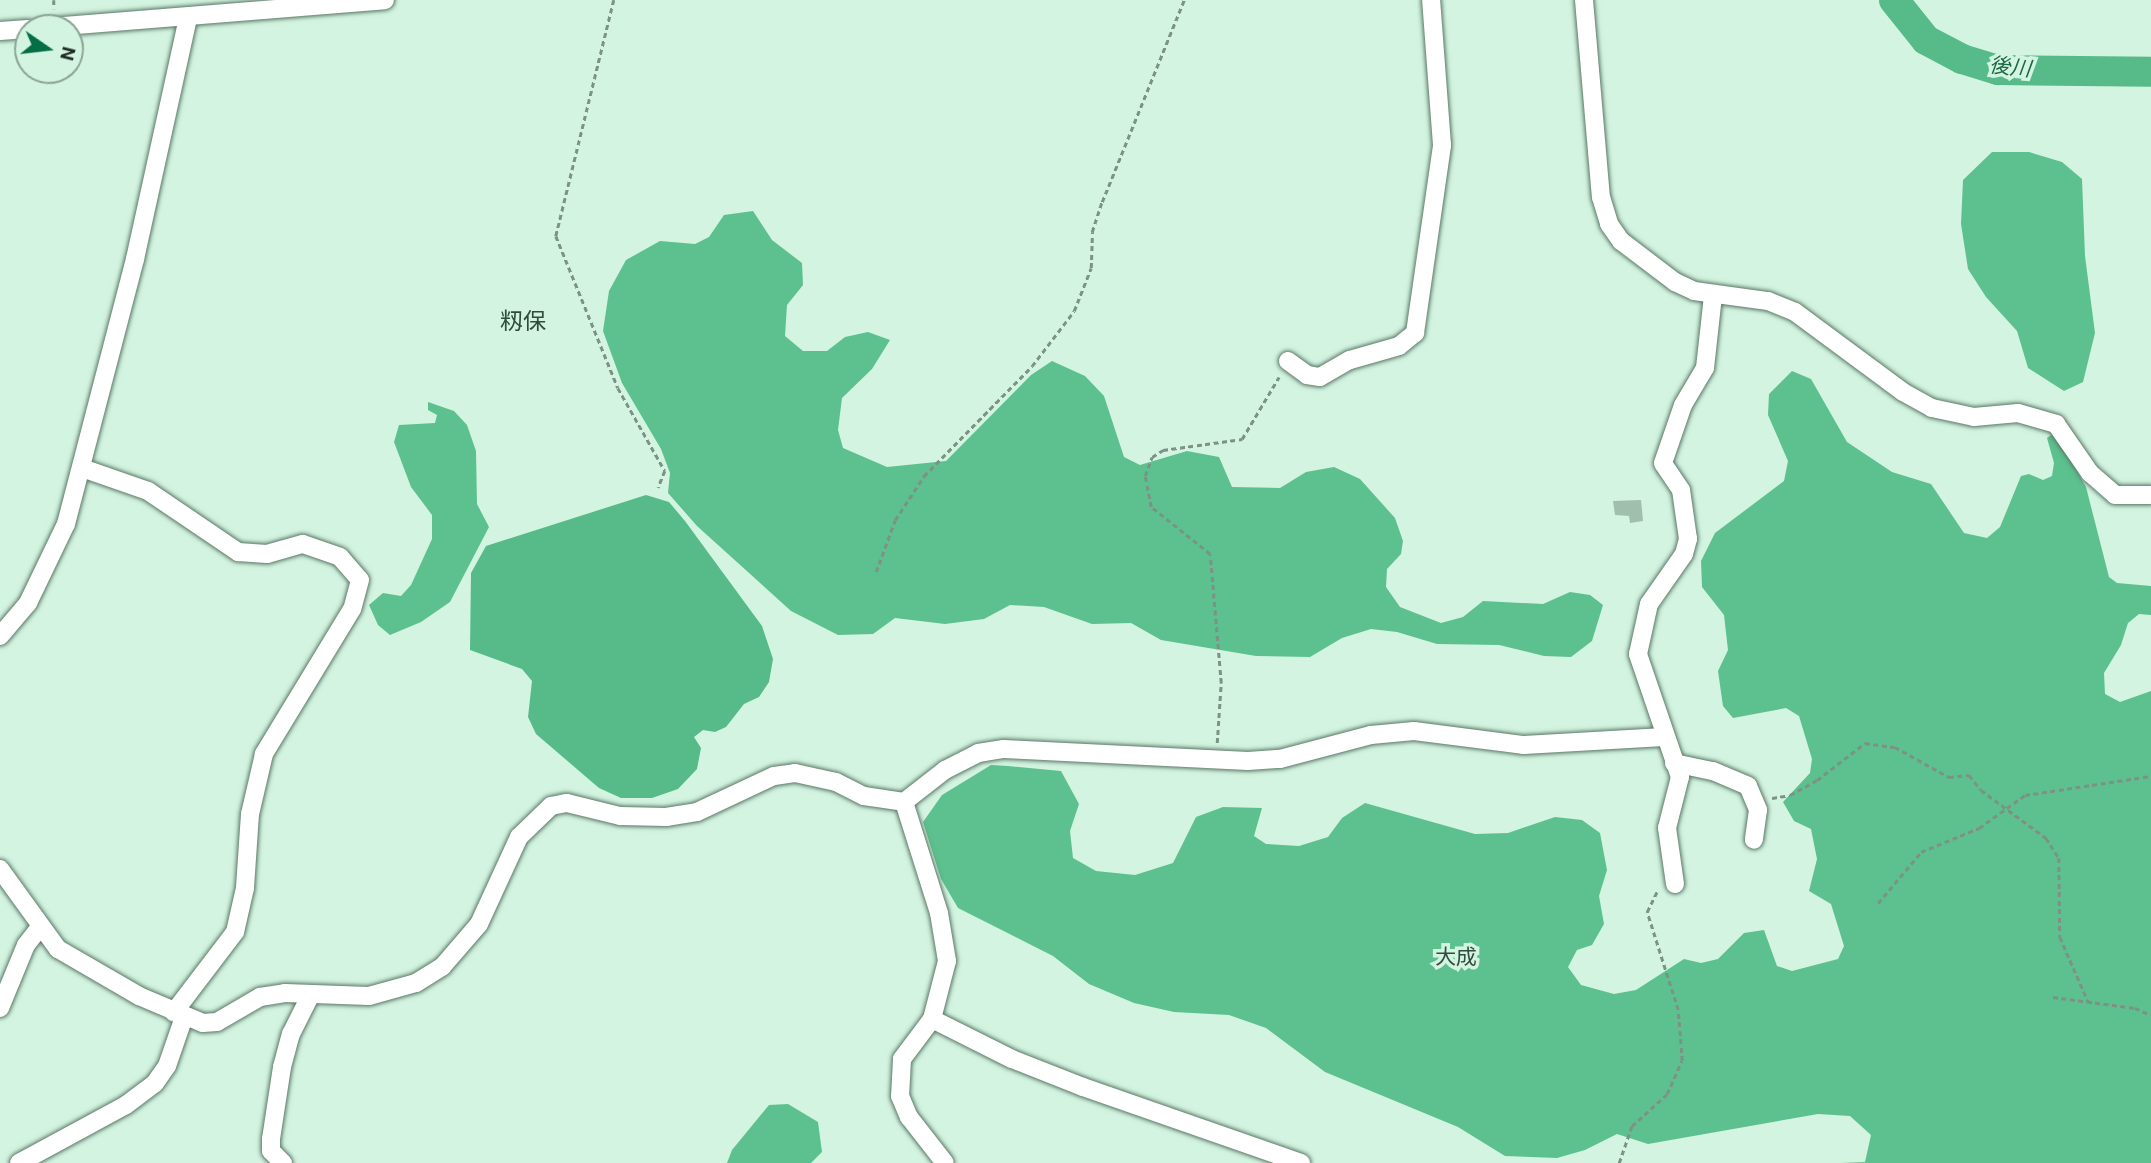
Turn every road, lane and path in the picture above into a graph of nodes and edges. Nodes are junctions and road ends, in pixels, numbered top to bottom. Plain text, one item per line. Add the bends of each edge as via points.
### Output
1 (386, 0) edge
2 (614, 0) edge
3 (1184, 0) edge
4 (1431, 0) edge
5 (1584, 0) edge
6 (188, 17) junction
7 (84, 25) edge
8 (1713, 296) junction
9 (1288, 361) joint
10 (82, 468) junction
11 (658, 488) dead end
12 (2151, 495) edge
13 (876, 572) dead end
14 (0, 636) edge
15 (1664, 737) junction
16 (1213, 760) junction
17 (1674, 763) junction
18 (2151, 776) edge
19 (1754, 795) junction
20 (904, 802) junction
21 (2006, 808) junction
22 (1754, 840) dead end
23 (0, 869) edge
24 (1675, 884) joint
25 (1878, 902) dead end
26 (40, 927) junction
27 (310, 996) junction
28 (2053, 996) dead end
29 (2088, 1001) junction
30 (0, 1008) edge
31 (179, 1015) junction
32 (2151, 1015) edge
33 (932, 1020) junction
34 (19, 1163) edge
35 (283, 1163) edge
36 (945, 1163) edge
37 (1301, 1163) edge
38 (1619, 1163) edge

1 - 6 street
2 - 11 path via 562,206 557,248 597,328 618,388 665,471
3 - 13 path via 1102,202 1092,232 1091,268 1073,311 1032,366 924,476 895,520
4 - 9 street via 1442,145 1415,333 1399,346 1350,360 1320,377 1307,375
5 - 8 street via 1601,197 1609,224 1621,241 1675,282
6 - 7 street
6 - 10 street via 135,259
8 - 12 street via 1769,301 1794,312 1903,392 1937,409 1973,417 2018,413 2056,424 2090,473 2115,495
8 - 15 street via 1705,368 1683,405 1663,463 1681,490 1688,538 1684,554 1649,604 1640,636 1642,672
9 - 16 path via 1242,439 1163,450 1152,457 1144,476 1151,507 1210,554 1221,684 1221,727
10 - 14 street via 66,524 45,573 28,604
10 - 31 street via 148,491 239,552 267,554 303,544 340,557 360,580 352,610 264,754 250,814 245,888 235,932
15 - 16 street via 1524,745 1414,731 1371,735 1280,759
15 - 17 street
16 - 20 street via 1004,749 978,753 945,770
17 - 19 street via 1741,781
17 - 24 street via 1681,788 1667,828
18 - 21 path via 2038,791
19 - 21 path via 1790,794 1830,772 1865,743 1881,743 1949,777 1969,775
19 - 22 street via 1758,822
20 - 27 street via 864,796 836,782 795,773 774,776 697,812 666,817 620,816 567,803 551,806 519,837 479,924 442,967 416,983 390,991 355,997
20 - 33 street via 946,945 943,981
21 - 25 path via 1979,828 1921,852
21 - 29 path via 2046,838 2059,858 2060,937
23 - 26 street
24 - 38 path via 1660,886 1650,898 1647,912 1678,1010 1682,1061 1667,1094 1632,1126
26 - 30 street via 26,945
26 - 31 street via 74,961
27 - 31 street via 260,997 217,1021 203,1023
27 - 35 street via 291,1034 282,1067 271,1151
28 - 29 path
29 - 32 path
31 - 34 street via 167,1066 155,1083 126,1105
33 - 36 street via 902,1059 900,1096 909,1117
33 - 37 street via 1083,1087

